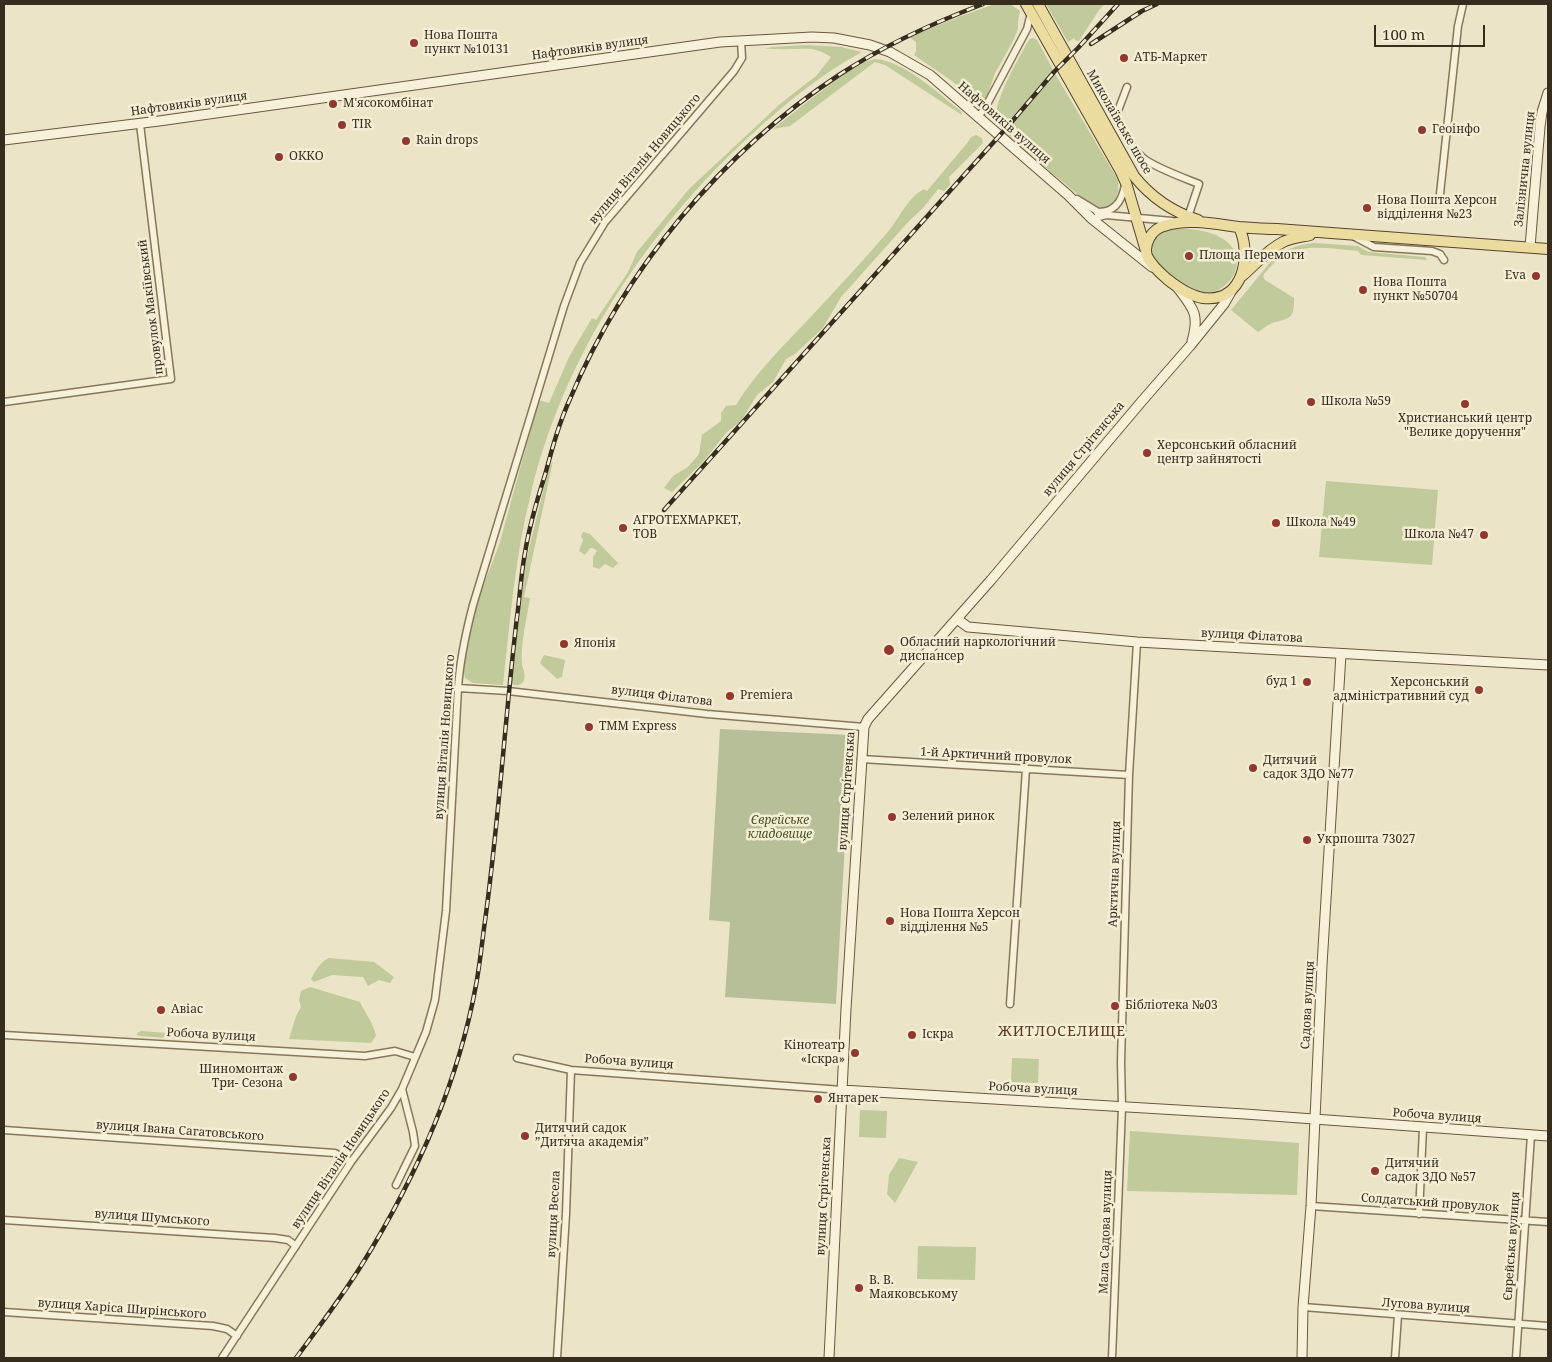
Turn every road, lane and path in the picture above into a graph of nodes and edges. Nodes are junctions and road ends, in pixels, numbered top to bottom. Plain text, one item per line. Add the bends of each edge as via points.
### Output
1 (1463, 4) edge
2 (1032, 7) edge
3 (741, 41) junction
4 (1127, 87) dead end
5 (1548, 93) edge
6 (978, 116) junction
7 (140, 124) junction
8 (4, 140) edge
9 (1126, 183) junction
10 (1440, 194) dead end
11 (1095, 215) junction
12 (1135, 219) junction
13 (1186, 219) junction
14 (1239, 227) junction
15 (1322, 233) junction
16 (1352, 235) junction
17 (1530, 248) junction
18 (1548, 249) edge
19 (1147, 255) junction
20 (1444, 260) dead end
21 (1160, 273) junction
22 (1242, 276) junction
23 (1177, 287) junction
24 (1232, 290) junction
25 (1190, 346) junction
26 (4, 402) edge
27 (957, 619) junction
28 (1137, 642) junction
29 (1341, 654) junction
30 (1548, 665) edge
31 (458, 688) junction
32 (864, 727) junction
33 (861, 759) junction
34 (1026, 769) junction
35 (1129, 775) junction
36 (1010, 1004) dead end
37 (4, 1036) edge
38 (415, 1057) junction
39 (517, 1058) dead end
40 (571, 1070) junction
41 (402, 1089) junction
42 (842, 1090) junction
43 (1122, 1107) junction
44 (1315, 1119) junction
45 (1423, 1128) junction
46 (4, 1130) edge
47 (1530, 1135) junction
48 (1548, 1136) edge
49 (351, 1162) junction
50 (396, 1185) dead end
51 (1311, 1206) junction
52 (1419, 1214) junction
53 (4, 1220) edge
54 (1524, 1221) junction
55 (1548, 1222) edge
56 (296, 1246) junction
57 (1303, 1307) junction
58 (4, 1312) edge
59 (1398, 1315) junction
60 (1518, 1324) junction
61 (1548, 1326) edge
62 (237, 1336) junction
63 (222, 1358) edge
64 (557, 1358) edge
65 (829, 1358) edge
66 (1112, 1358) edge
67 (1302, 1358) edge
68 (1395, 1358) edge
69 (1516, 1358) edge

1 - 10 street
2 - 6 street via 1027,29
2 - 9 main road, Миколаївське шосе
2 - 13 main road, Миколаївське шосе via 1134,176 1148,192
3 - 6 street, Нафтовиків вулиця via 812,37 870,45 890,52 924,72
3 - 7 street, Нафтовиків вулиця
3 - 31 street, вулиця Віталія Новицького via 739,65 605,222 580,263 473,604 460,661
4 - 13 street via 1116,116 1127,138 1143,158 1199,184
5 - 17 street, Залізнична вулиця via 1540,127
6 - 11 street, Нафтовиків вулиця
7 - 8 street, Нафтовиків вулиця
7 - 26 street, провулок Макіївський via 171,379
9 - 11 street via 1114,208
9 - 12 main road, Миколаївське шосе
11 - 12 street
11 - 21 street, Нафтовиків вулиця
12 - 13 street
12 - 19 main road, Миколаївське шосе
13 - 14 main road, Миколаївське шосе
13 - 19 main road via 1155,231 1148,242
14 - 15 main road
14 - 22 main road via 1245,248
15 - 16 main road
15 - 22 main road via 1282,243
16 - 17 main road
16 - 20 street via 1374,247 1432,251
17 - 18 main road
19 - 21 main road
21 - 23 main road
22 - 24 main road
23 - 24 main road via 1202,298 1213,298
23 - 25 street, вулиця Стрітенська via 1196,317
24 - 25 street, вулиця Стрітенська
25 - 27 street, вулиця Стрітенська
27 - 28 street, вулиця Філатова via 968,627
27 - 32 street, вулиця Стрітенська
28 - 29 street, вулиця Філатова
28 - 35 street, Арктична вулиця
29 - 30 street, вулиця Філатова
29 - 44 street, Садова вулиця
31 - 32 street, вулиця Філатова
31 - 38 street, вулиця Віталія Новицького via 446,910 435,1000
32 - 33 street, вулиця Стрітенська
33 - 34 street, 1-й Арктичний провулок
33 - 42 street, вулиця Стрітенська
34 - 35 street, 1-й Арктичний провулок
34 - 36 street
35 - 43 street, Арктична вулиця via 1120,1062
37 - 38 street, Робоча вулиця via 365,1056 395,1051
38 - 41 street, вулиця Віталія Новицького
39 - 40 street, Робоча вулиця
40 - 42 street, Робоча вулиця
40 - 64 street, вулиця Весела
41 - 49 street, вулиця Віталія Новицького
41 - 50 street via 415,1146
42 - 43 street, Робоча вулиця
42 - 65 street, вулиця Стрітенська
43 - 44 street, Робоча вулиця
43 - 66 street, Мала Садова вулиця
44 - 45 street, Робоча вулиця
44 - 51 street, Садова вулиця
45 - 47 street, Робоча вулиця
45 - 52 street
46 - 49 street, вулиця Івана Сагатовського via 335,1153
47 - 48 street, Робоча вулиця
47 - 54 street, Єврейська вулиця
49 - 56 street, вулиця Віталія Новицького
51 - 52 street, Солдатський провулок
51 - 57 street, Садова вулиця
52 - 54 street, Солдатський провулок
53 - 56 street, вулиця Шумського via 276,1238 288,1240
54 - 55 street, Солдатський провулок
54 - 60 street, Єврейська вулиця
56 - 62 street, вулиця Віталія Новицького
57 - 59 street, Лугова вулиця
57 - 67 street, Садова вулиця
58 - 62 street, вулиця Харіса Ширінського via 213,1326 227,1329
59 - 60 street, Лугова вулиця
59 - 68 street
60 - 61 street, Лугова вулиця
60 - 69 street, Єврейська вулиця
62 - 63 street, вулиця Віталія Новицького

